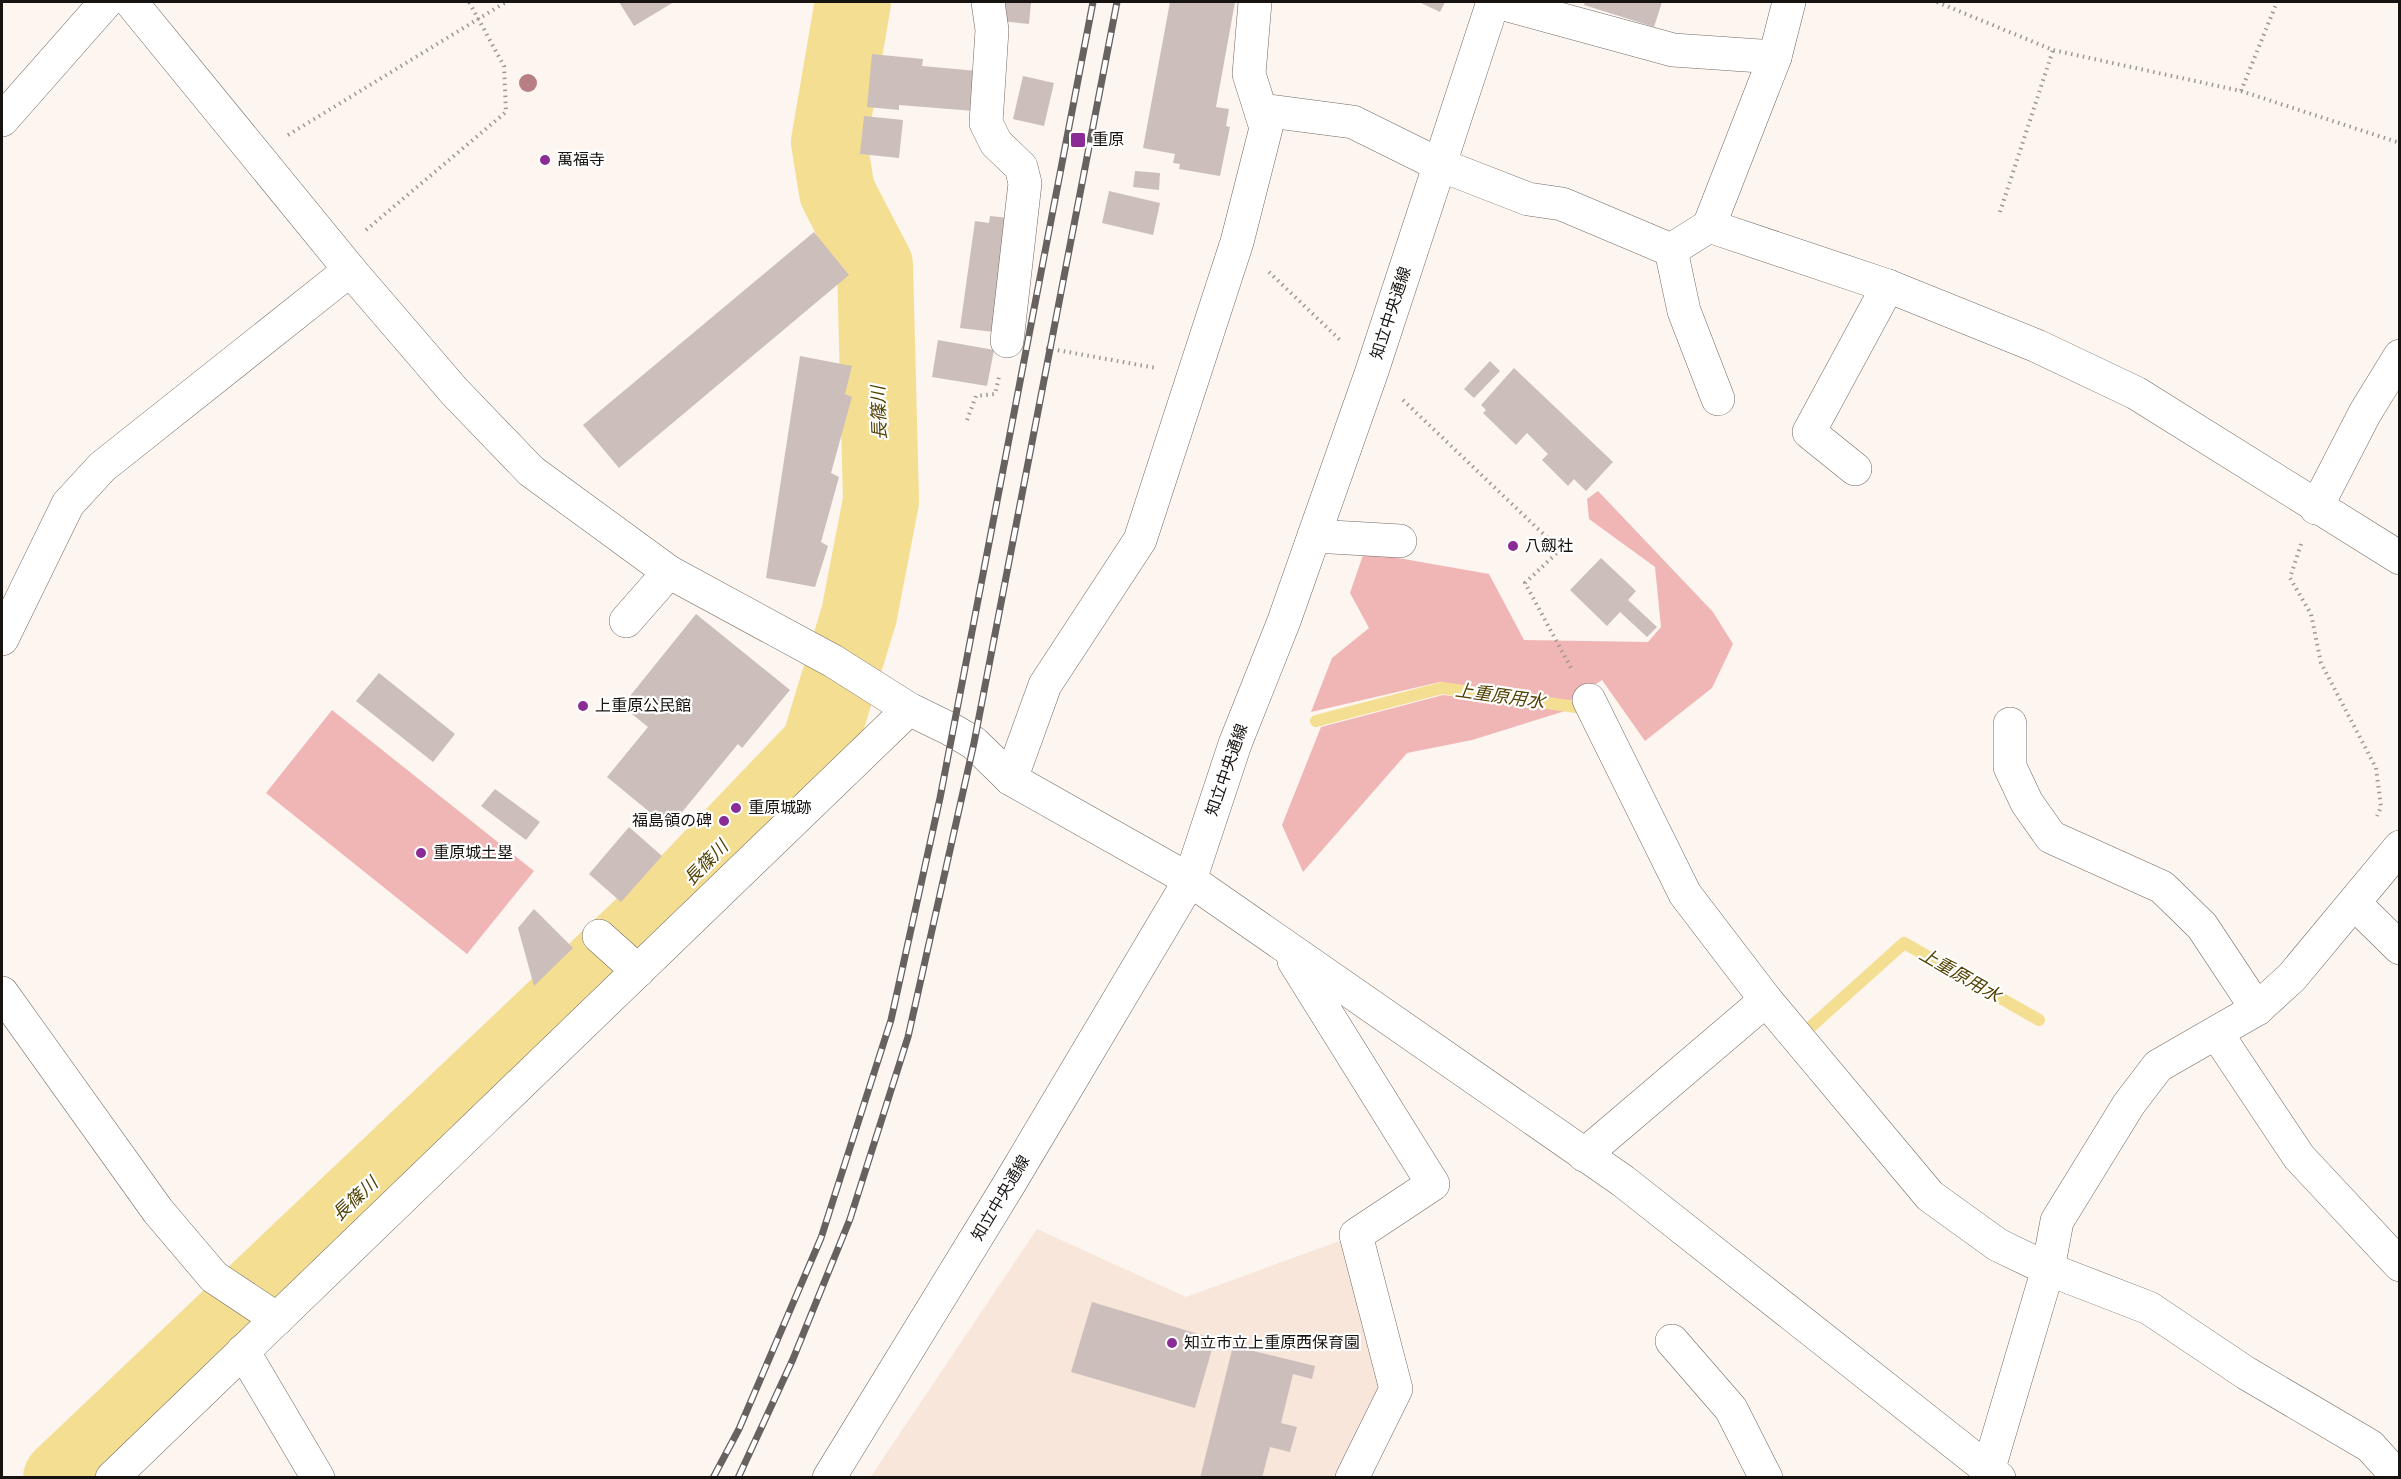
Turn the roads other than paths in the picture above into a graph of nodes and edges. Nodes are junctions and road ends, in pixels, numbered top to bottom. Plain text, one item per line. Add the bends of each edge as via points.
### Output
1 (988, 2) edge
2 (1255, 2) edge
3 (1495, 2) edge
4 (1789, 2) edge
5 (128, 3) edge
6 (1775, 57) junction
7 (1262, 110) junction
8 (2, 120) edge
9 (1438, 164) junction
10 (1709, 226) junction
11 (1671, 250) junction
12 (343, 260) junction
13 (1888, 286) junction
14 (1007, 341) road end
15 (2400, 356) edge
16 (1718, 399) dead end
17 (1855, 469) dead end
18 (2316, 508) junction
19 (1314, 536) junction
20 (1400, 541) dead end
21 (2400, 558) edge
22 (669, 572) junction
23 (626, 621) dead end
24 (2, 639) edge
25 (909, 709) junction
26 (1594, 710) road end
27 (2010, 724) dead end
28 (1011, 779) junction
29 (2400, 847) edge
30 (1190, 880) junction
31 (2354, 903) junction
32 (599, 936) dead end
33 (2400, 948) edge
34 (1287, 949) junction
35 (632, 965) junction
36 (2, 993) edge
37 (1766, 1000) junction
38 (2257, 1009) junction
39 (2217, 1034) junction
40 (1584, 1155) junction
41 (2400, 1265) edge
42 (2048, 1269) junction
43 (266, 1311) junction
44 (1672, 1341) dead end
45 (243, 1351) junction
46 (1992, 1475) edge
47 (112, 1478) edge
48 (318, 1478) edge
49 (830, 1478) edge
50 (1352, 1478) edge
51 (1766, 1478) edge
52 (2399, 1478) edge

1 - 14 street via 992,30 986,123 996,143 1021,166 1025,183
2 - 7 street via 1249,74
3 - 6 street via 1673,50
3 - 9 street, 知立中央通線
4 - 6 street
5 - 8 street
5 - 12 street
6 - 10 street
7 - 9 street via 1353,122
7 - 28 street via 1266,128 1240,230 1140,540 1045,685
9 - 11 street via 1528,199 1562,204
9 - 19 street, 知立中央通線
10 - 11 street
10 - 13 street
11 - 16 street via 1684,311
12 - 22 street via 454,391 531,471
12 - 24 street via 102,467 68,504
13 - 17 street via 1809,432
13 - 18 street via 2037,346 2136,393
15 - 18 street via 2365,413
18 - 21 street
19 - 20 street
19 - 30 street, 知立中央通線 via 1235,744
22 - 23 street
22 - 25 street via 846,669
25 - 28 street via 974,743
25 - 35 street
26 - 37 street via 1685,894
27 - 38 street via 2010,767 2027,803 2052,837 2162,887 2202,926
28 - 30 street
29 - 31 street
30 - 34 street
30 - 49 street, 知立中央通線
31 - 33 street
31 - 38 street via 2292,977
32 - 35 street
34 - 40 street
34 - 50 street via 1432,1184 1356,1235 1396,1389
35 - 43 street
36 - 43 street via 158,1211 214,1277
37 - 40 street
37 - 42 street via 1930,1196 1998,1245
38 - 39 street
39 - 41 street via 2299,1157
39 - 42 street via 2158,1066 2129,1104 2057,1221
40 - 46 street via 1623,1181
42 - 46 street
42 - 52 street via 2149,1308 2246,1373 2370,1446
43 - 45 street
44 - 51 street via 1731,1409
45 - 47 street
45 - 48 street

